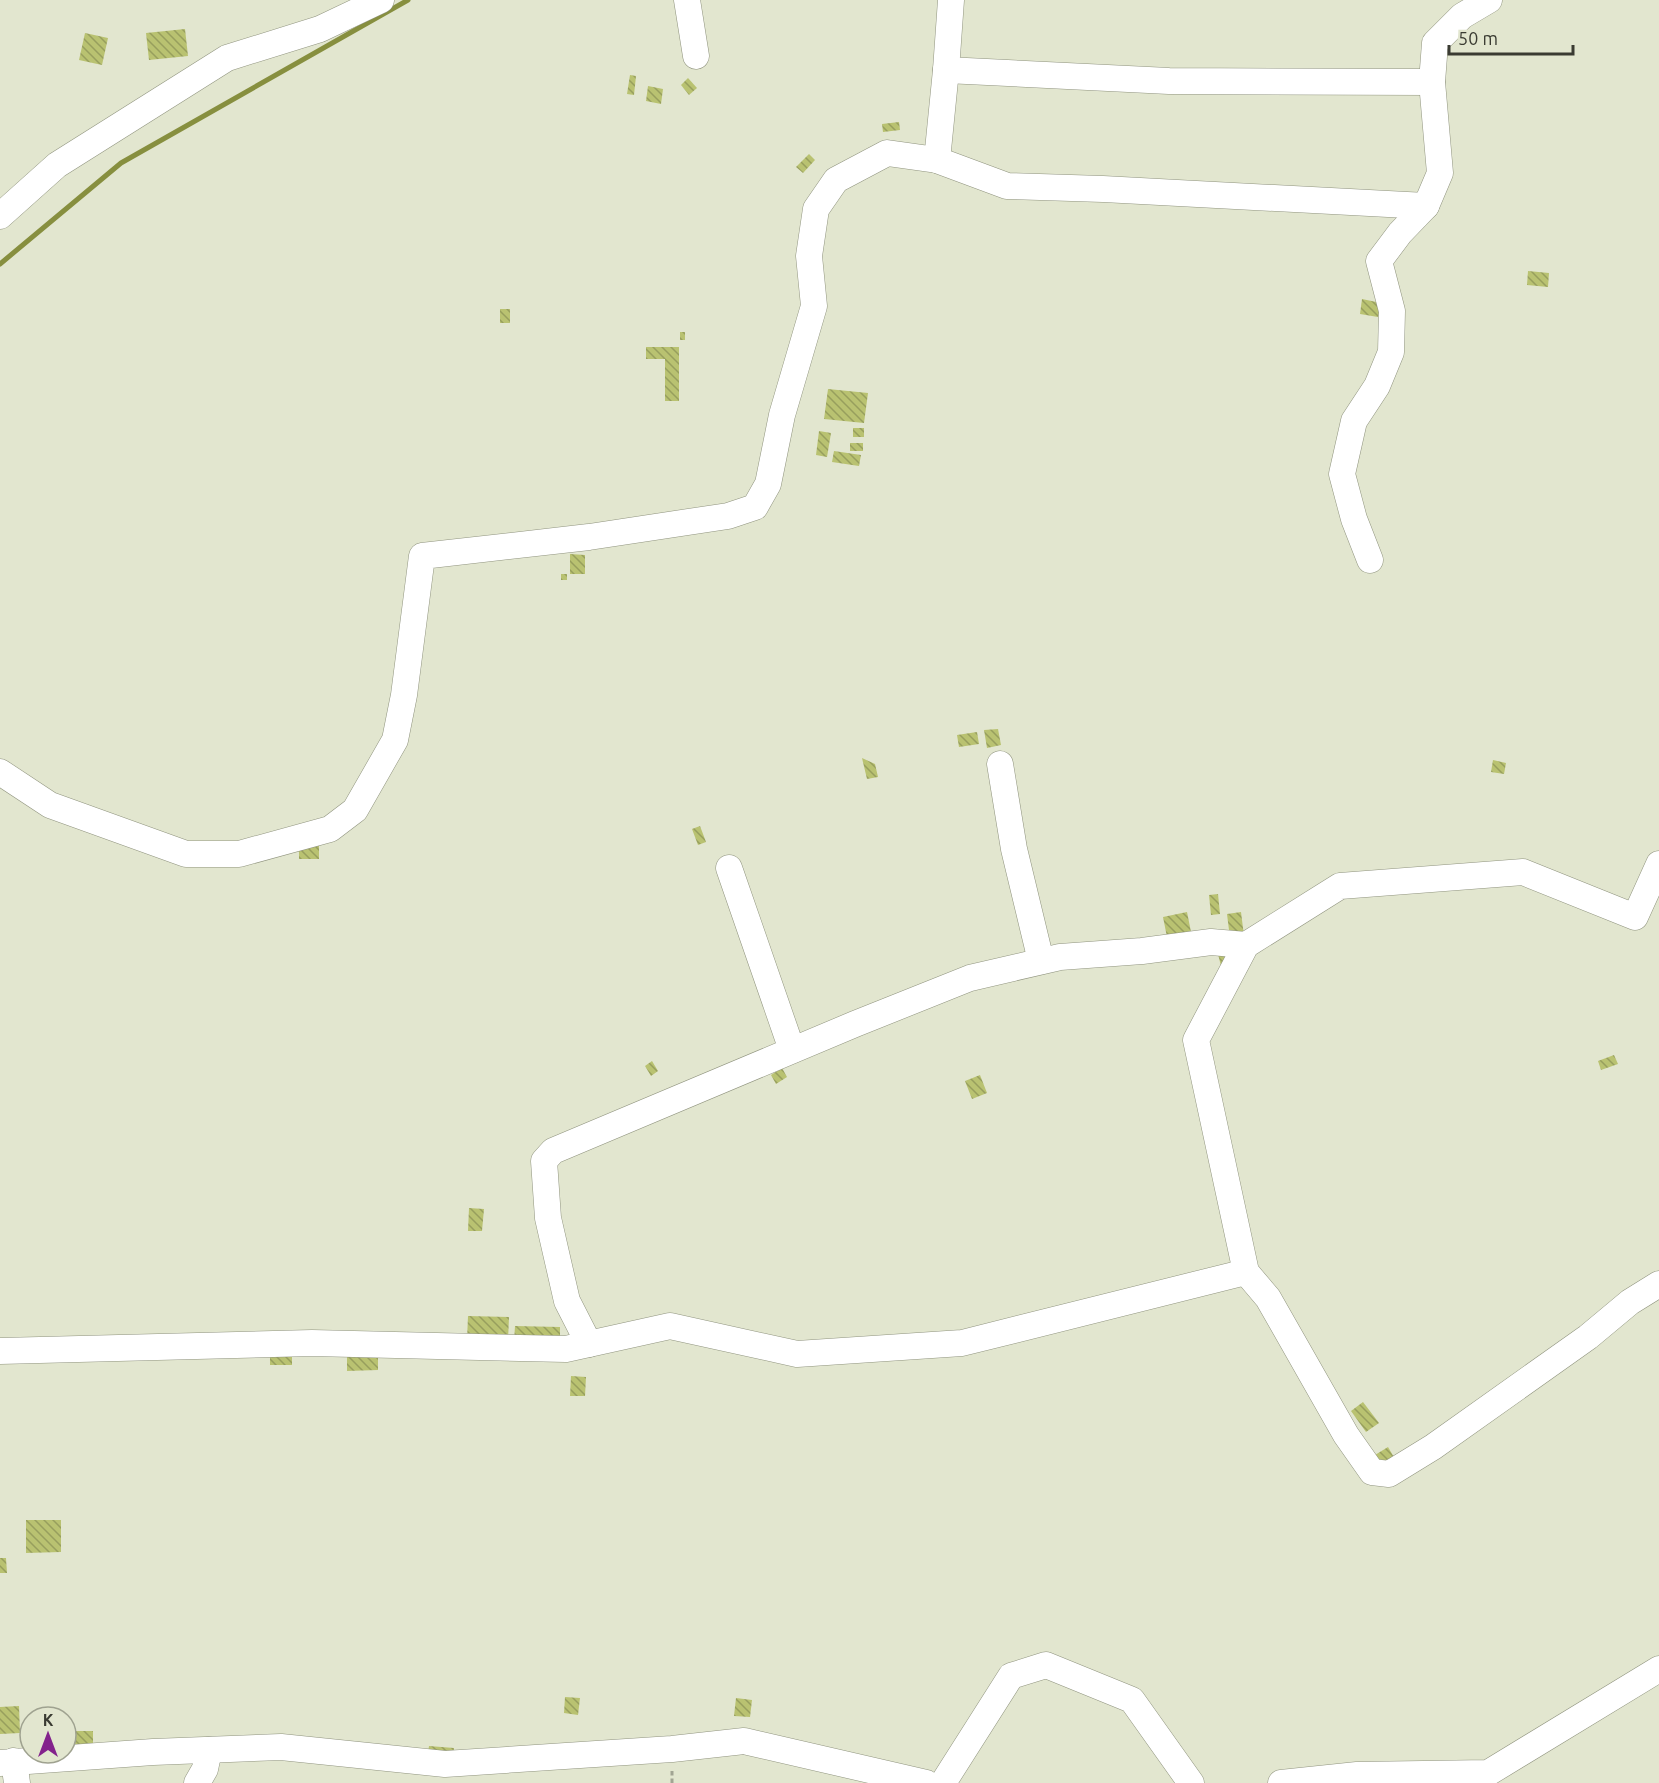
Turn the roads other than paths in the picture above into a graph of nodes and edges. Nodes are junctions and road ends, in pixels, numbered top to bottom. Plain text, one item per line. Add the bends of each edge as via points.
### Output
1 (381, 0) edge
2 (687, 0) edge
3 (951, 0) edge
4 (1489, 0) edge
5 (696, 56) dead end
6 (946, 70) junction
7 (1432, 82) junction
8 (937, 160) junction
9 (1426, 206) junction
10 (0, 216) edge
11 (1370, 560) dead end
12 (1000, 764) dead end
13 (0, 772) edge
14 (1659, 864) edge
15 (729, 868) dead end
16 (1246, 945) junction
17 (1041, 961) junction
18 (792, 1050) junction
19 (1246, 1272) junction
20 (1659, 1284) edge
21 (590, 1344) junction
22 (0, 1351) edge
23 (1659, 1669) edge
24 (209, 1750) junction
25 (6, 1774) edge
26 (197, 1783) edge
27 (926, 1783) edge
28 (943, 1783) edge
29 (1191, 1783) edge
30 (1281, 1783) edge

1 - 10 street via 320,29 226,58 57,165
2 - 5 street
3 - 6 street
4 - 7 street via 1462,16 1435,43
6 - 7 street via 1169,81
6 - 8 street
7 - 9 street via 1440,173
8 - 9 street via 1007,186
8 - 13 street via 887,153 836,180 816,209 809,256 814,306 782,415 768,484 755,507 728,516 600,535 422,556 395,740 356,810 330,829 239,854 186,854 50,805
9 - 11 street via 1379,261 1392,311 1391,352 1377,386 1354,422 1342,474
12 - 17 street via 1014,849
14 - 16 street via 1635,917 1522,873 1411,880 1340,886
15 - 18 street
16 - 17 street via 1211,942
16 - 19 street via 1196,1040
17 - 18 street via 970,978
18 - 21 street via 553,1151 544,1161 548,1218 567,1301
19 - 20 street via 1268,1298 1340,1426 1372,1472 1389,1473 1516,1389
19 - 21 street via 962,1343 797,1354 670,1326
21 - 22 street via 566,1349 312,1343
23 - 30 street via 1488,1773 1358,1775
24 - 25 street via 153,1752
24 - 26 street
24 - 27 street via 281,1747 445,1764 744,1742
28 - 29 street via 1011,1676 1046,1665 1132,1700

